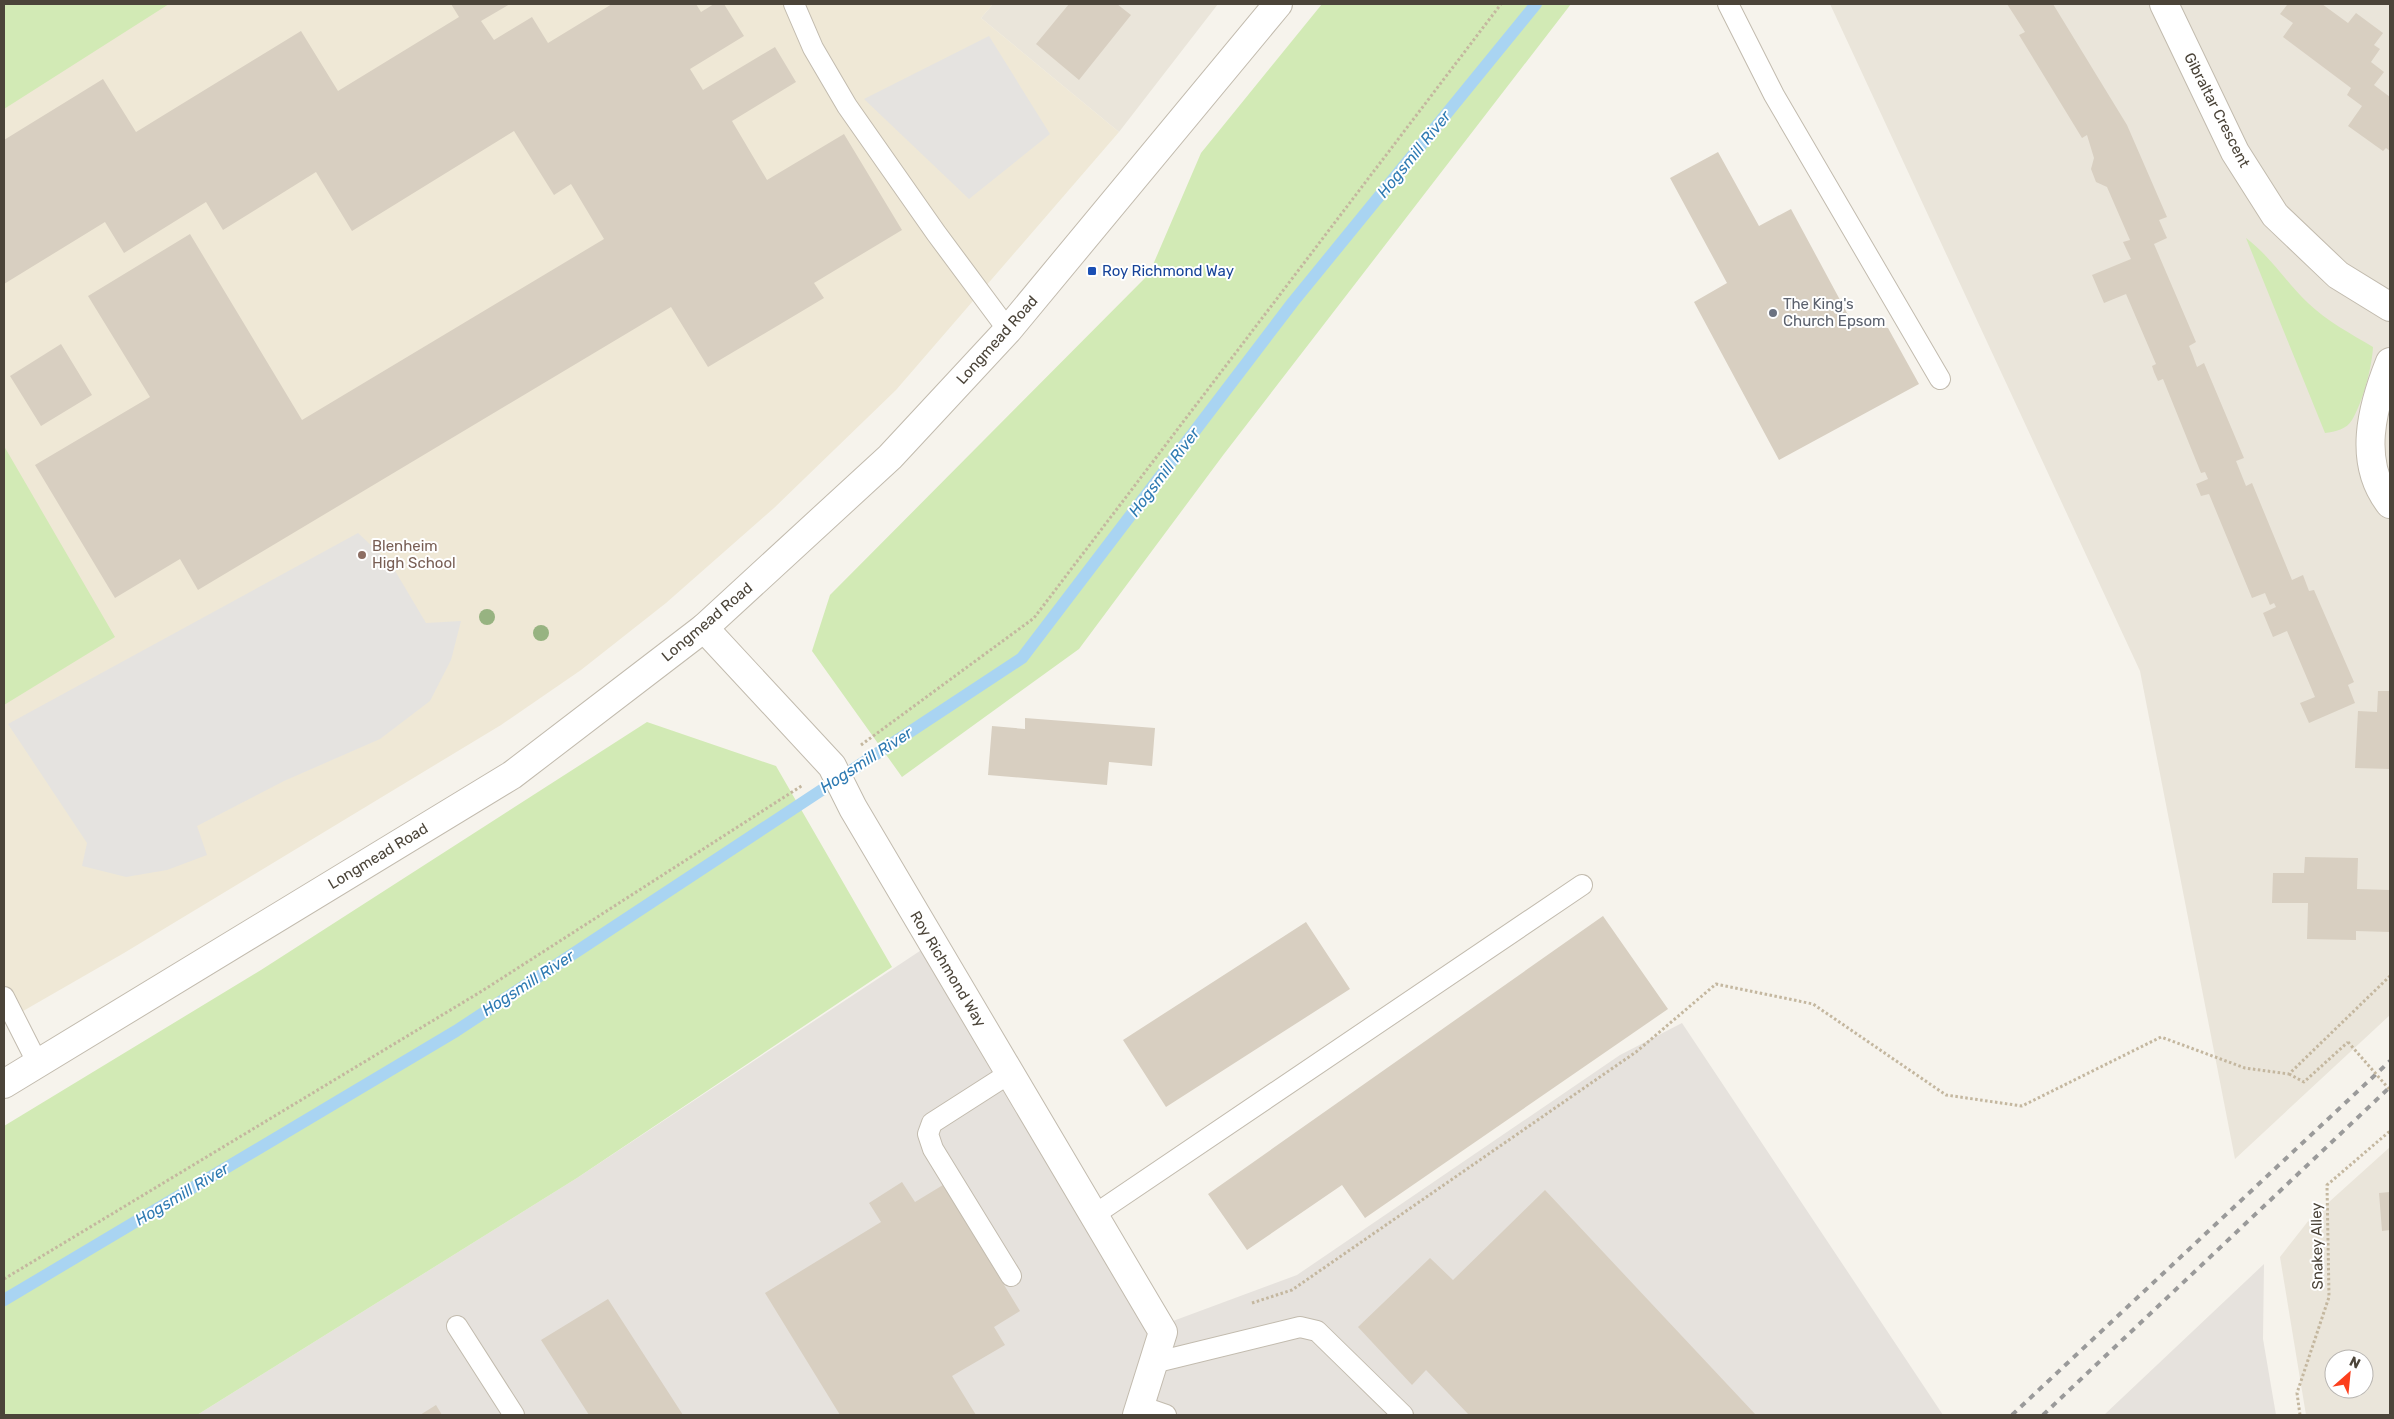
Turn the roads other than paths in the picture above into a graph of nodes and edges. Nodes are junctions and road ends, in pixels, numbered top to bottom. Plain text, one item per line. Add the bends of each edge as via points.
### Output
1 (794, 4) edge
2 (1278, 4) edge
3 (1728, 4) edge
4 (2164, 4) edge
5 (2390, 307) edge
6 (1008, 330) junction
7 (2390, 362) edge
8 (1940, 378) dead end
9 (2390, 504) edge
10 (704, 628) junction
11 (1582, 885) dead end
12 (4, 997) edge
13 (38, 1064) junction
14 (1010, 1073) junction
15 (4, 1084) edge
16 (1094, 1215) junction
17 (1011, 1276) dead end
18 (457, 1326) dead end
19 (1153, 1364) junction
20 (1139, 1410) edge
21 (514, 1415) edge
22 (1166, 1415) edge
23 (1403, 1415) edge

1 - 6 lane via 813,48 847,106
2 - 6 street, Longmead Road
3 - 8 lane via 1774,96
4 - 5 street, Gibraltar Crescent via 2235,152 2275,215 2338,275
6 - 10 street, Longmead Road via 890,457
7 - 9 street via 2369,433 2372,465 2379,490
10 - 13 street, Longmead Road via 512,775
10 - 14 street, Roy Richmond Way via 832,766 853,808
11 - 16 lane
12 - 13 lane
13 - 15 street, Longmead Road
14 - 16 street, Roy Richmond Way
14 - 17 lane via 932,1123 928,1134 933,1149
16 - 19 street, Roy Richmond Way via 1163,1332
18 - 21 lane
19 - 20 street
19 - 23 lane via 1300,1327 1317,1331
20 - 22 lane

